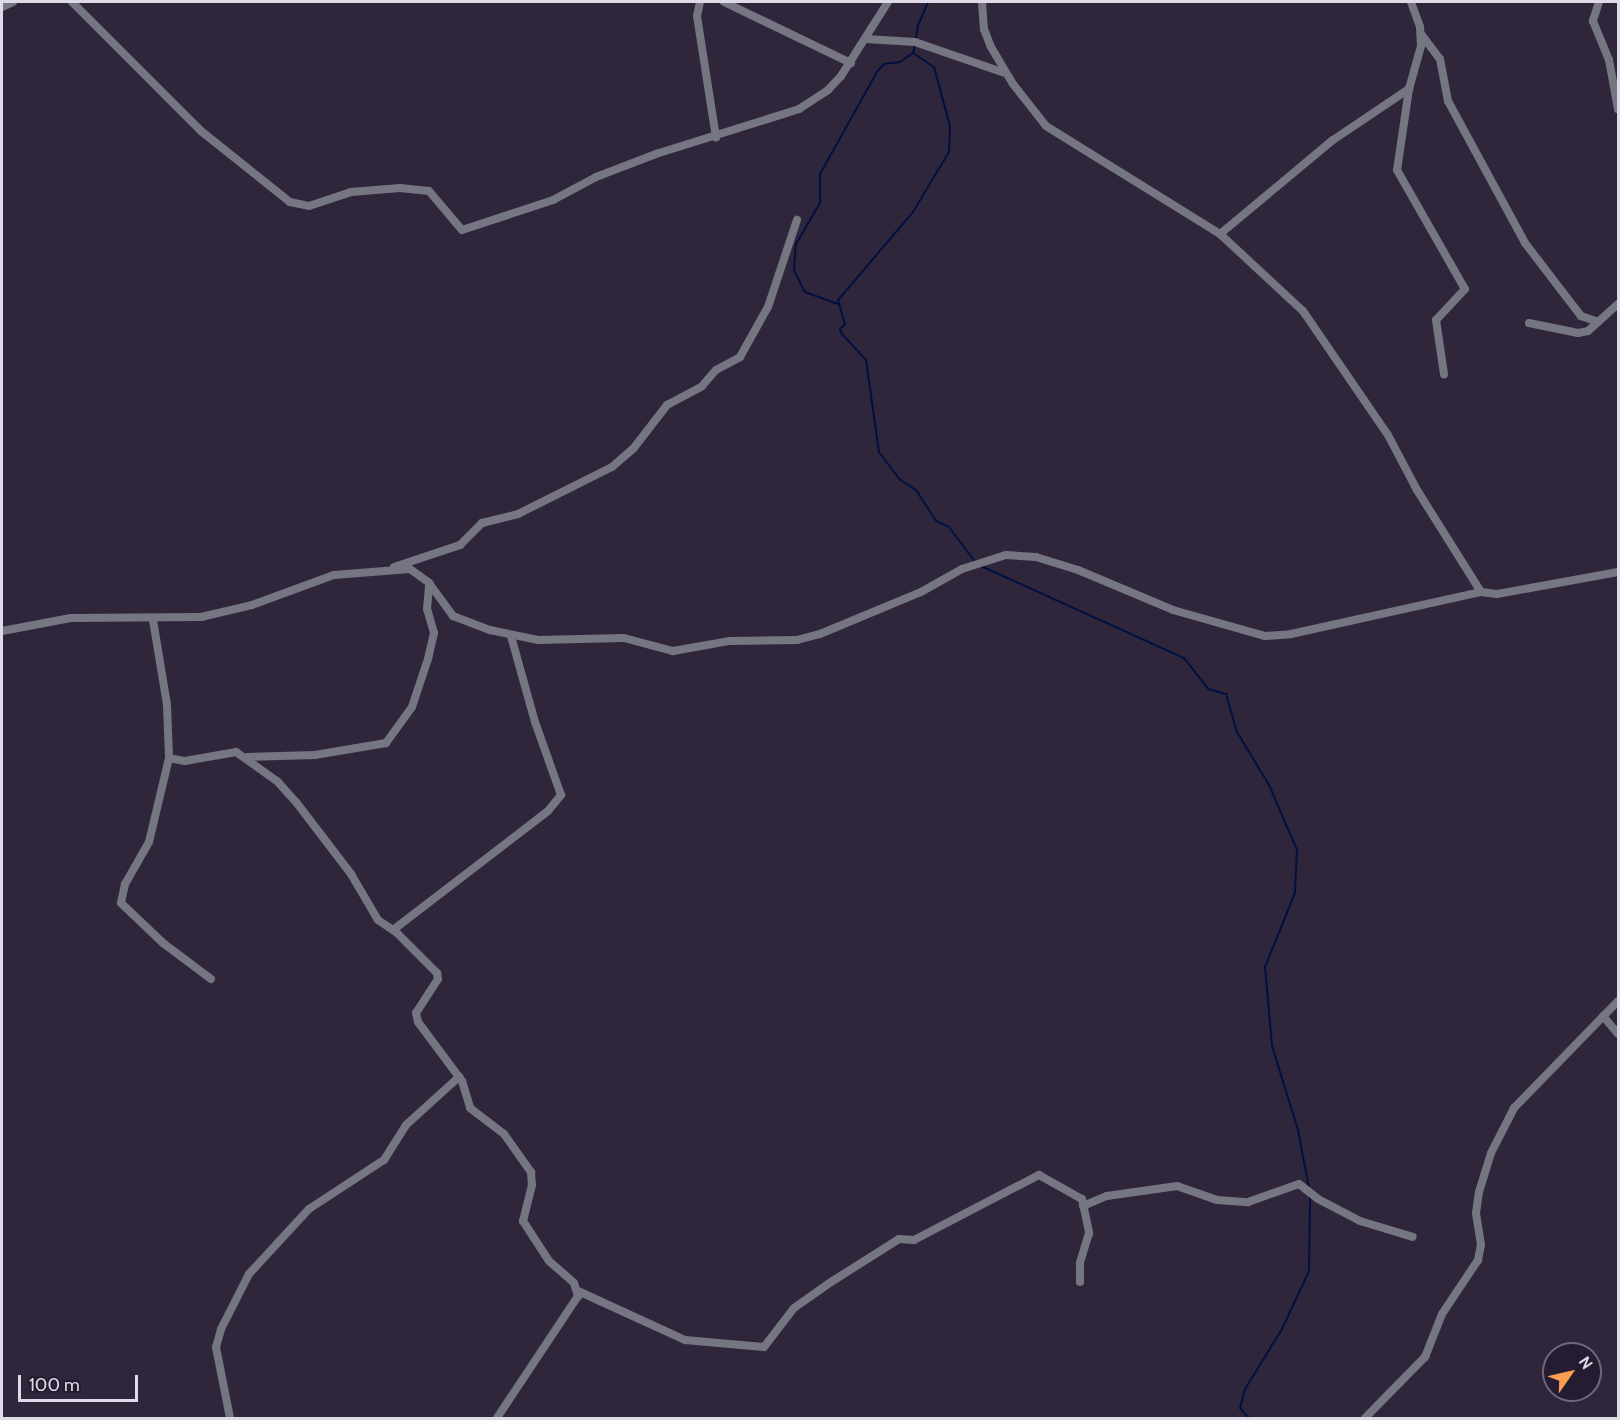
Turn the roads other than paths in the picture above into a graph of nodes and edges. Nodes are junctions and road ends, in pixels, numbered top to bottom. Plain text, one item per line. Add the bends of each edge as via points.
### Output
1 (13, 2) edge
2 (72, 2) edge
3 (700, 2) edge
4 (724, 2) edge
5 (888, 2) edge
6 (982, 2) edge
7 (1411, 2) edge
8 (1599, 2) edge
9 (2, 7) edge
10 (1421, 34) junction
11 (866, 39) junction
12 (851, 63) junction
13 (1005, 73) junction
14 (1616, 73) edge
15 (1409, 89) junction
16 (1618, 109) edge
17 (716, 138) junction
18 (797, 220) dead end
19 (1220, 234) junction
20 (1618, 304) edge
21 (1598, 322) junction
22 (1529, 323) dead end
23 (1444, 374) dead end
24 (390, 569) junction
25 (1618, 572) edge
26 (429, 583) junction
27 (1481, 592) junction
28 (153, 620) junction
29 (2, 631) edge
30 (511, 636) junction
31 (247, 757) junction
32 (169, 758) junction
33 (393, 930) junction
34 (211, 979) dead end
35 (1618, 1001) edge
36 (1603, 1016) junction
37 (1618, 1034) edge
38 (459, 1077) junction
39 (1083, 1206) junction
40 (1413, 1237) dead end
41 (1080, 1282) dead end
42 (578, 1291) junction
43 (230, 1419) edge
44 (497, 1419) edge
45 (1365, 1419) edge

1 - 9 street
2 - 17 street via 201,131 301,207 351,192 400,188 429,191 462,230 544,203 651,156
3 - 17 street via 697,15
4 - 12 street
5 - 11 street
6 - 13 street via 984,29
7 - 10 street
8 - 14 street via 1593,21
10 - 15 street
10 - 21 street via 1440,59 1448,101 1525,243 1581,316
11 - 12 street
11 - 13 street via 915,42
12 - 17 street via 828,90 798,109
13 - 19 street via 1046,126
14 - 16 street
15 - 19 street via 1333,140
15 - 23 street via 1397,170 1465,289 1436,320
18 - 24 street via 768,307 740,357 716,370 702,386 667,405 619,461 597,477 518,514 482,523 460,545
19 - 27 street via 1303,311 1388,435 1417,490
20 - 21 street
21 - 22 street via 1588,331 1578,333
24 - 26 street via 410,569
24 - 28 street via 334,575 252,605 201,616
25 - 27 street via 1497,594
26 - 30 street via 453,616
26 - 31 street via 427,609 434,633 428,659 412,707 386,743 315,755
27 - 30 street via 1291,634 1265,636 1173,610 1078,570 1036,557 1006,555 797,640 730,641 673,651 610,636 556,640
28 - 29 street via 58,619
28 - 32 street via 167,705
30 - 33 street via 561,795 553,807
31 - 32 street via 228,750 185,761
31 - 33 street via 296,802 351,874 378,920
32 - 34 street via 149,842 125,884 121,903 145,928
33 - 38 street via 437,973 416,1017
35 - 36 street
36 - 37 street
36 - 45 street via 1514,1108 1490,1154 1479,1192 1478,1260 1442,1314 1425,1357
38 - 42 street via 470,1108 504,1134 526,1161 532,1185 523,1221 549,1261
38 - 43 street via 406,1125 384,1160 309,1209 249,1274 216,1347
39 - 40 street via 1107,1196 1177,1186 1217,1200 1248,1202 1299,1184 1360,1221
39 - 41 street via 1089,1233 1080,1263
39 - 42 street via 1080,1197 1035,1176 914,1240 900,1239 841,1276 794,1308 764,1347 685,1340
42 - 44 street via 571,1312

